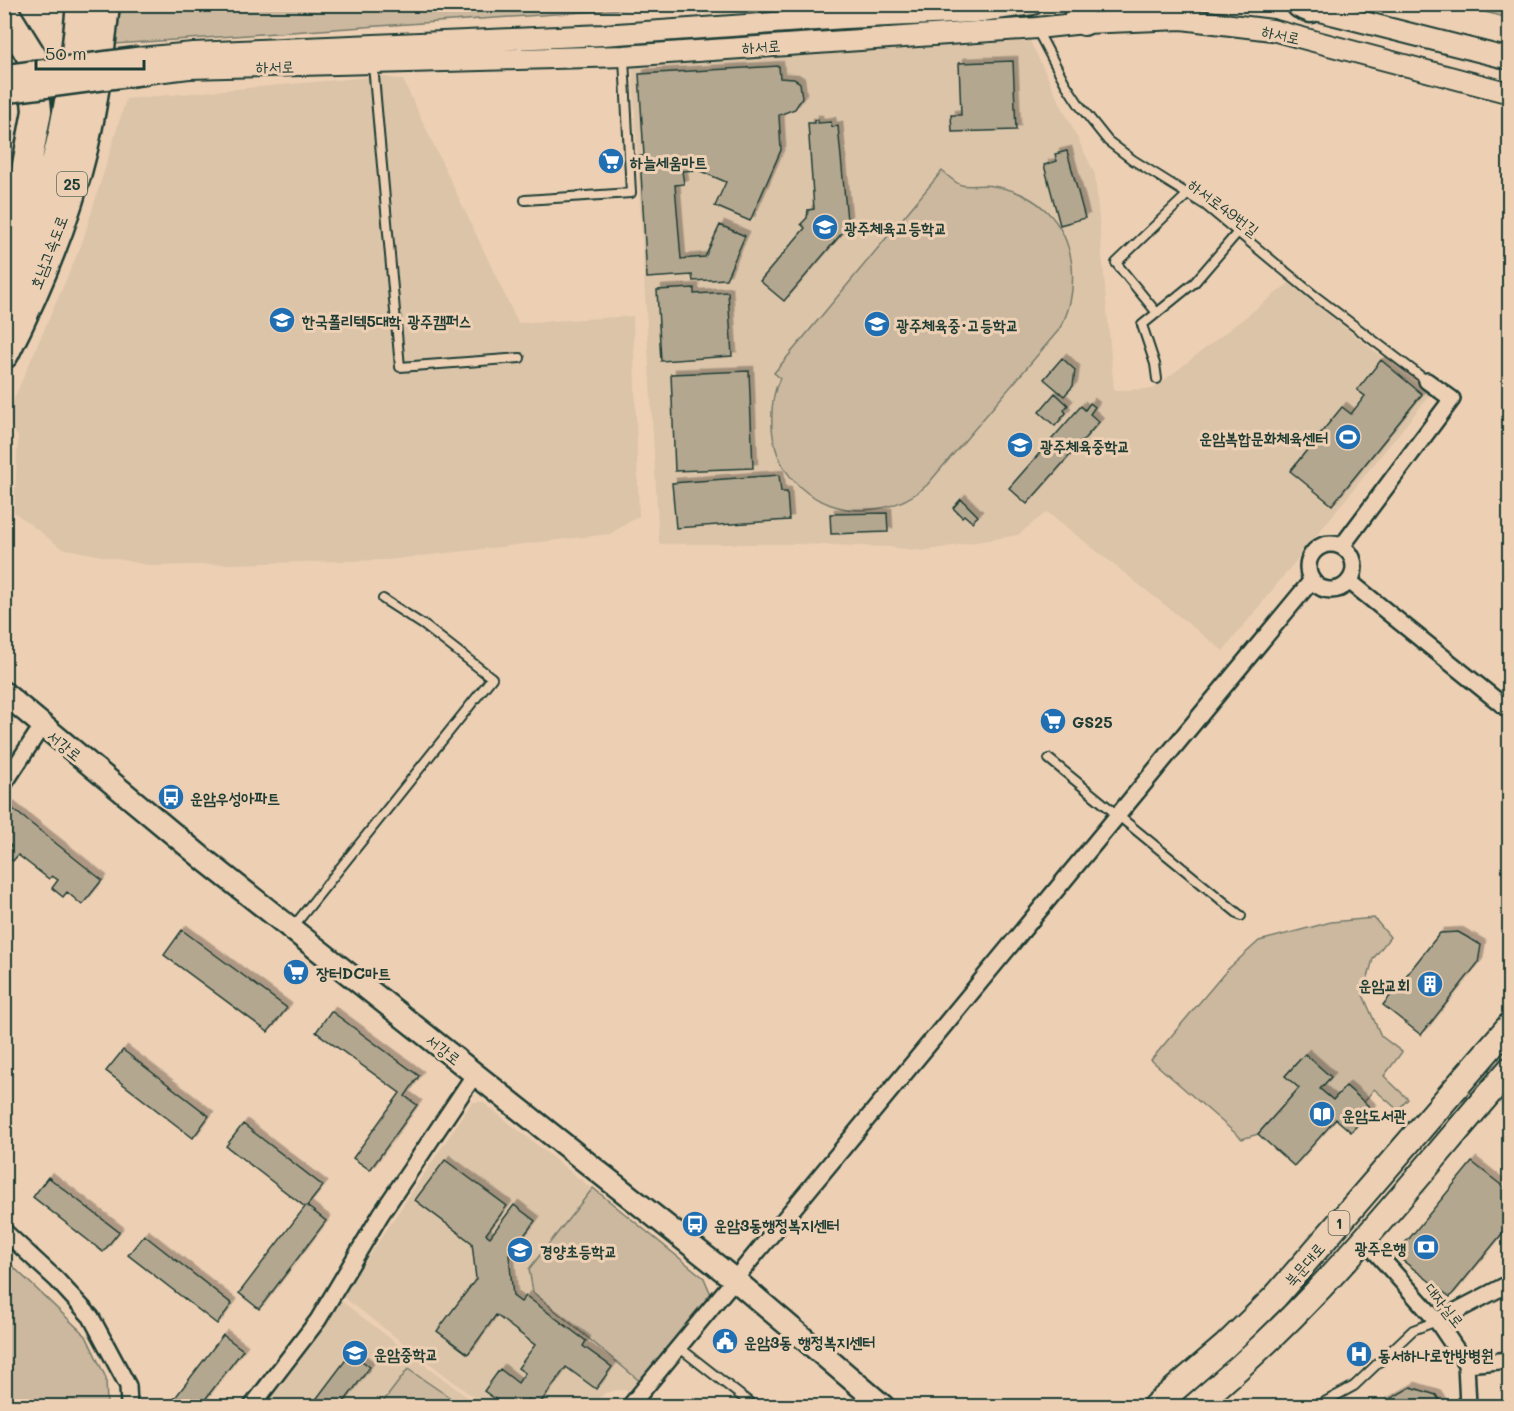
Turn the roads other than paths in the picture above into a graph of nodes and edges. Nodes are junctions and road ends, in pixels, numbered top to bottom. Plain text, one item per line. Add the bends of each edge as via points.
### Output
1 (81, 4) edge
2 (105, 4) edge
3 (1033, 4) edge
4 (1300, 6) edge
5 (977, 8) edge
6 (4, 12) edge
7 (1079, 14) edge
8 (1037, 28) junction
9 (624, 56) junction
10 (1509, 59) edge
11 (373, 64) junction
12 (144, 66) junction
13 (4, 76) edge
14 (4, 92) edge
15 (1509, 93) edge
16 (1187, 195) junction
17 (525, 200) dead end
18 (1238, 232) junction
19 (4, 251) edge
20 (4, 303) edge
21 (1157, 313) junction
22 (4, 354) edge
23 (520, 358) dead end
24 (1157, 379) dead end
25 (1427, 381) joint
26 (1342, 546) junction
27 (1312, 580) junction
28 (1350, 581) junction
29 (383, 599) dead end
30 (4, 693) edge
31 (1509, 711) edge
32 (42, 726) junction
33 (1049, 759) dead end
34 (4, 784) edge
35 (1118, 815) junction
36 (1242, 916) dead end
37 (292, 928) junction
38 (1509, 1025) edge
39 (1509, 1069) edge
40 (475, 1074) junction
41 (4, 1232) edge
42 (1364, 1239) junction
43 (735, 1280) junction
44 (1509, 1283) edge
45 (1437, 1321) junction
46 (680, 1348) junction
47 (1509, 1360) edge
48 (1466, 1364) junction
49 (129, 1407) edge
50 (252, 1407) edge
51 (630, 1407) edge
52 (754, 1407) edge
53 (883, 1407) edge
54 (1155, 1407) edge
55 (1195, 1407) edge
56 (1317, 1407) edge
57 (1468, 1407) edge

1 - 20 highway, 호남고속도로 / 25 via 65,126 43,208
2 - 22 highway, 호남고속도로 / 25 via 82,149 55,241
3 - 5 street, 하서로
4 - 10 street, 하서로
5 - 12 street, 하서로 via 612,35 193,53
6 - 19 highway via 32,57 37,111 24,181
7 - 8 street, 하서로
7 - 15 street, 하서로 via 1182,19 1272,30
8 - 9 street, 하서로
8 - 16 lane, 하서로49번길 via 1065,83 1108,141
9 - 11 street, 하서로
9 - 17 lane via 631,194
11 - 12 street, 하서로
11 - 23 lane via 400,367
12 - 13 main road, 하서로, bridge
12 - 14 main road, 하서로, bridge
16 - 18 lane, 하서로49번길
16 - 21 lane via 1116,263
18 - 21 lane via 1195,282
18 - 25 lane, 하서로49번길
21 - 24 lane via 1142,325
25 - 26 street via 1452,399
26 - 27 street via 1329,543 1314,550 1308,565
26 - 28 street via 1354,561
27 - 28 street via 1333,590
27 - 35 street
28 - 31 street
29 - 37 lane via 492,678
30 - 32 main road, 서강로
32 - 34 street
32 - 37 main road, 서강로
33 - 35 lane
35 - 36 lane
35 - 43 street
37 - 40 main road, 서강로
38 - 54 main road, 북문대로 / 1 via 1275,1297
39 - 42 main road, 북문대로 / 1
40 - 43 main road, 서강로
40 - 50 street via 381,1214 318,1320
41 - 49 street via 91,1317 128,1386
42 - 45 street, 대자실로
42 - 55 main road, 북문대로 / 1 via 1293,1316
43 - 46 street
43 - 53 main road, 서강로
44 - 45 street
45 - 48 street, 대자실로
45 - 56 lane via 1413,1330 1354,1386
46 - 51 street
46 - 52 lane
47 - 48 street
48 - 57 street

